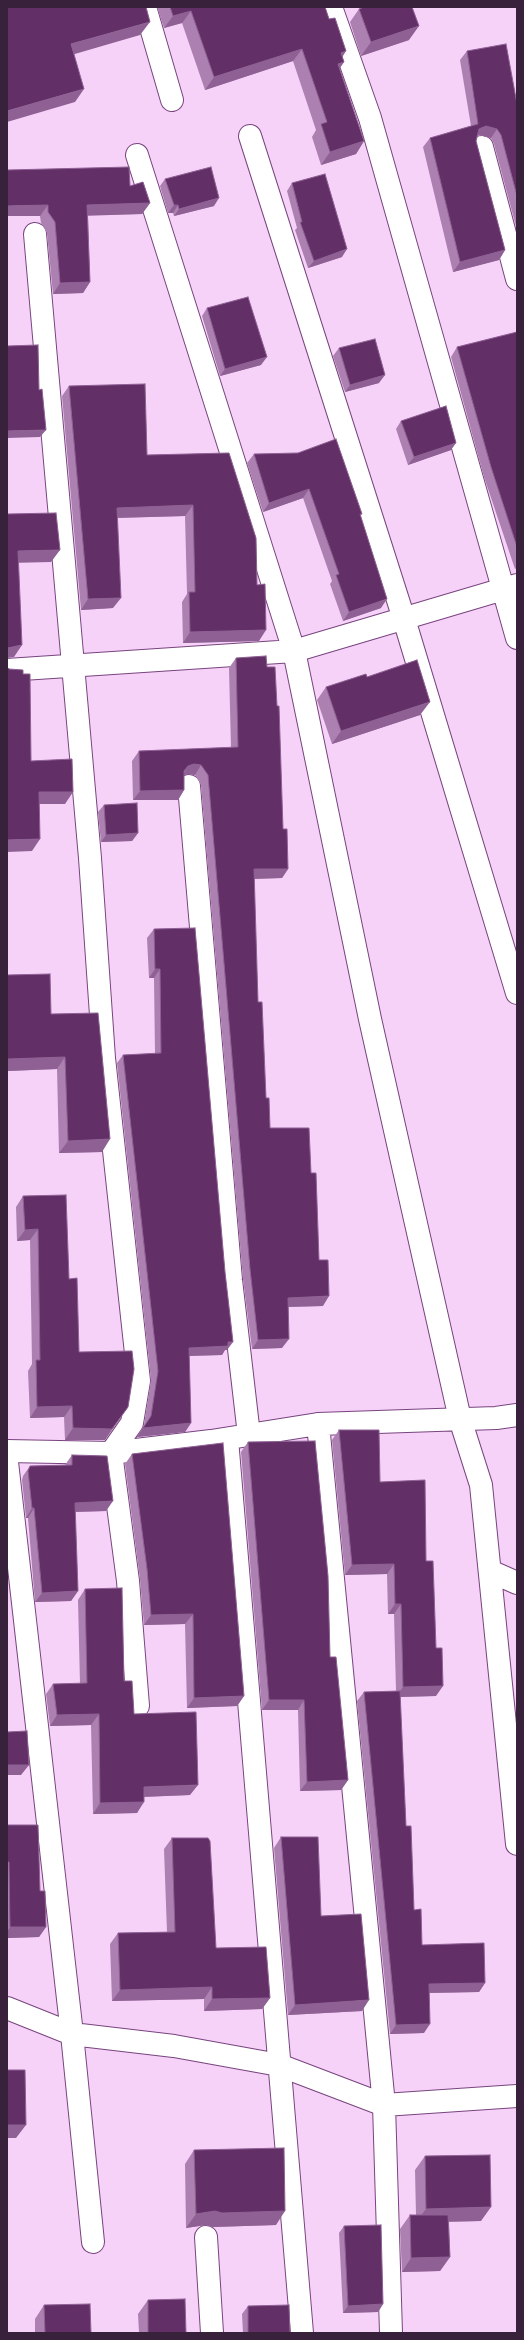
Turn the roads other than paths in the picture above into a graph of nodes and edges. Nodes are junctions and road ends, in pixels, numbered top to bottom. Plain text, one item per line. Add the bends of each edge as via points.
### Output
1 (144, 7) edge
2 (331, 7) edge
3 (172, 100) dead end
4 (250, 136) dead end
5 (482, 147) dead end
6 (137, 155) dead end
7 (35, 234) dead end
8 (517, 279) edge
9 (510, 587) edge
10 (404, 619) junction
11 (517, 638) edge
12 (294, 651) junction
13 (74, 664) junction
14 (7, 670) edge
15 (189, 786) dead end
16 (517, 992) edge
17 (517, 1415) edge
18 (460, 1419) junction
19 (318, 1424) junction
20 (249, 1435) junction
21 (227, 1439) junction
22 (7, 1452) edge
23 (111, 1453) junction
24 (7, 1462) edge
25 (490, 1571) junction
26 (517, 1583) edge
27 (138, 1706) dead end
28 (517, 1844) edge
29 (7, 2008) edge
30 (72, 2034) junction
31 (279, 2065) junction
32 (517, 2096) edge
33 (384, 2105) junction
34 (206, 2237) dead end
35 (92, 2242) dead end
36 (212, 2333) edge
37 (302, 2333) edge
38 (391, 2333) edge

1 - 3 street
2 - 9 street via 370,118
4 - 10 street
5 - 8 street
6 - 12 street
7 - 13 street
9 - 10 street
9 - 11 street
10 - 12 street
10 - 16 street
12 - 13 street
12 - 18 street via 370,1019
13 - 14 street
13 - 23 street via 104,1058 139,1381 132,1423
15 - 20 street via 231,1272
17 - 18 street
18 - 19 street
18 - 25 street via 481,1485
19 - 20 street
19 - 33 street
20 - 21 street
21 - 23 street
21 - 31 street
22 - 23 street
23 - 27 street via 128,1581
24 - 30 street
25 - 26 street
25 - 28 street
29 - 30 street
30 - 31 street via 174,2046
30 - 35 street
31 - 33 street
31 - 37 street
32 - 33 street
33 - 38 street
34 - 36 street

